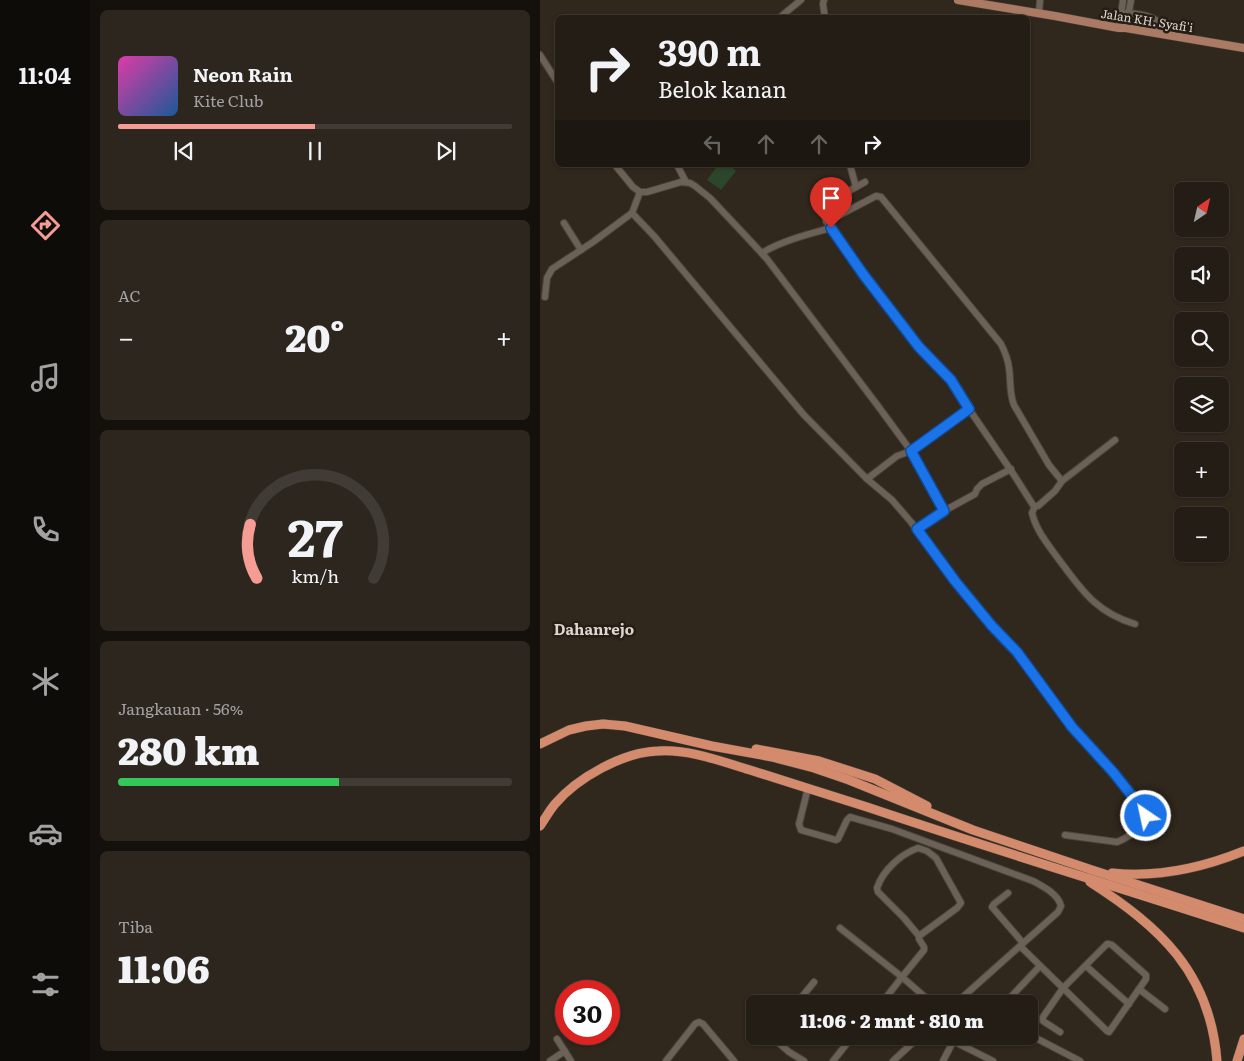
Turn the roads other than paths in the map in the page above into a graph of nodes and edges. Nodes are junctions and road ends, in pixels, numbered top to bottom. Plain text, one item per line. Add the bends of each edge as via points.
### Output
1 (801, 0) edge
2 (824, 0) edge
3 (958, 0) edge
4 (1040, 0) edge
5 (1123, 0) edge
6 (1131, 0) edge
7 (1039, 13) junction
8 (1121, 13) junction
9 (1129, 13) junction
10 (783, 15) edge
11 (824, 15) edge
12 (1122, 28) junction
13 (1159, 34) junction
14 (1244, 48) edge
15 (540, 55) edge
16 (555, 78) edge
17 (617, 167) edge
18 (677, 167) edge
19 (851, 167) edge
20 (686, 182) junction
21 (865, 182) dead end
22 (856, 187) junction
23 (640, 192) junction
24 (632, 212) junction
25 (826, 221) junction
26 (564, 223) dead end
27 (831, 228) junction
28 (581, 250) junction
29 (762, 253) junction
30 (544, 297) dead end
31 (969, 409) junction
32 (1114, 440) dead end
33 (911, 451) junction
34 (1011, 469) junction
35 (866, 479) junction
36 (1062, 481) junction
37 (1035, 506) junction
38 (944, 511) junction
39 (917, 529) junction
40 (1136, 624) dead end
41 (540, 744) edge
42 (808, 788) junction
43 (540, 826) edge
44 (1065, 835) dead end
45 (1244, 851) edge
46 (1092, 870) junction
47 (1079, 875) junction
48 (1008, 893) dead end
49 (1244, 919) edge
50 (840, 928) dead end
51 (1244, 928) edge
52 (919, 936) junction
53 (1021, 944) junction
54 (1040, 966) junction
55 (1086, 966) junction
56 (902, 977) junction
57 (814, 982) dead end
58 (1064, 988) junction
59 (1139, 989) junction
60 (803, 995) edge
61 (888, 995) edge
62 (922, 995) edge
63 (965, 995) edge
64 (1013, 995) edge
65 (1129, 1004) junction
66 (1165, 1009) dead end
67 (1060, 1032) dead end
68 (1244, 1039) edge
69 (1038, 1040) edge
70 (562, 1045) edge
71 (781, 1045) edge
72 (846, 1045) edge
73 (910, 1045) edge
74 (952, 1045) edge
75 (965, 1045) edge
76 (565, 1051) junction
77 (1069, 1058) edge
78 (550, 1061) edge
79 (571, 1061) edge
80 (666, 1061) edge
81 (734, 1061) edge
82 (804, 1061) edge
83 (833, 1061) edge
84 (893, 1061) edge
85 (943, 1061) edge
86 (993, 1061) edge
87 (1080, 1061) edge
88 (1217, 1061) edge
89 (1237, 1061) edge

1 - 10 street
2 - 11 street
3 - 7 main road, Jalan KH. Syafi'i
4 - 7 street
5 - 8 street
6 - 9 street
7 - 12 main road, Jalan KH. Syafi'i
8 - 9 street
8 - 12 street
9 - 12 street
9 - 13 street via 1155,19
12 - 13 main road, Jalan KH. Syafi'i
13 - 14 main road, Jalan KH. Syafi'i
15 - 16 street
17 - 23 street
18 - 20 street
19 - 22 street
20 - 23 street
20 - 29 street via 710,198
21 - 22 street
22 - 25 street via 827,203 824,211
23 - 24 street
24 - 28 street
24 - 35 street via 804,415
25 - 27 street
25 - 36 street via 881,196 1001,344 1010,369 1010,396 1014,405
26 - 28 street
27 - 29 street
27 - 31 street via 919,347 951,380
28 - 30 street via 550,272
29 - 33 street
31 - 33 street
31 - 34 street
32 - 36 street
33 - 35 street via 897,456
33 - 38 street
34 - 37 street
34 - 38 street via 982,484 976,494
35 - 39 street via 892,500
36 - 37 street via 1055,491
37 - 40 street via 1032,513 1037,528 1077,585 1098,606
38 - 39 street
39 - 44 street via 955,581 1017,652 1072,727 1113,772 1146,816 1136,830 1117,842
41 - 46 highway via 569,730 603,724 818,761 874,779 973,830
42 - 43 highway via 706,757 656,751 616,762 586,777 555,804
42 - 47 highway
42 - 53 street via 799,824 801,830 836,840 848,818 854,818 1033,881 1048,890 1062,906
45 - 46 highway via 1215,862 1165,872 1128,874
46 - 49 highway
47 - 51 highway
47 - 88 highway via 1148,924 1180,958 1204,1000
48 - 53 street via 992,907
50 - 56 street
52 - 52 street via 877,888 891,865 918,848 936,858 961,903
52 - 56 street via 924,950
53 - 54 street
53 - 63 street
54 - 58 street
54 - 64 street
55 - 58 street
55 - 59 street via 1109,944 1146,974
55 - 65 street
56 - 61 street
56 - 62 street
57 - 60 street
58 - 65 street via 1109,1032
58 - 67 street via 1042,1019
59 - 65 street
59 - 66 street
68 - 89 highway
69 - 77 street
70 - 76 street
71 - 82 street
72 - 83 street
73 - 84 street
74 - 85 street
75 - 86 street
76 - 78 street
76 - 79 street
77 - 87 street
80 - 81 street via 699,1022

